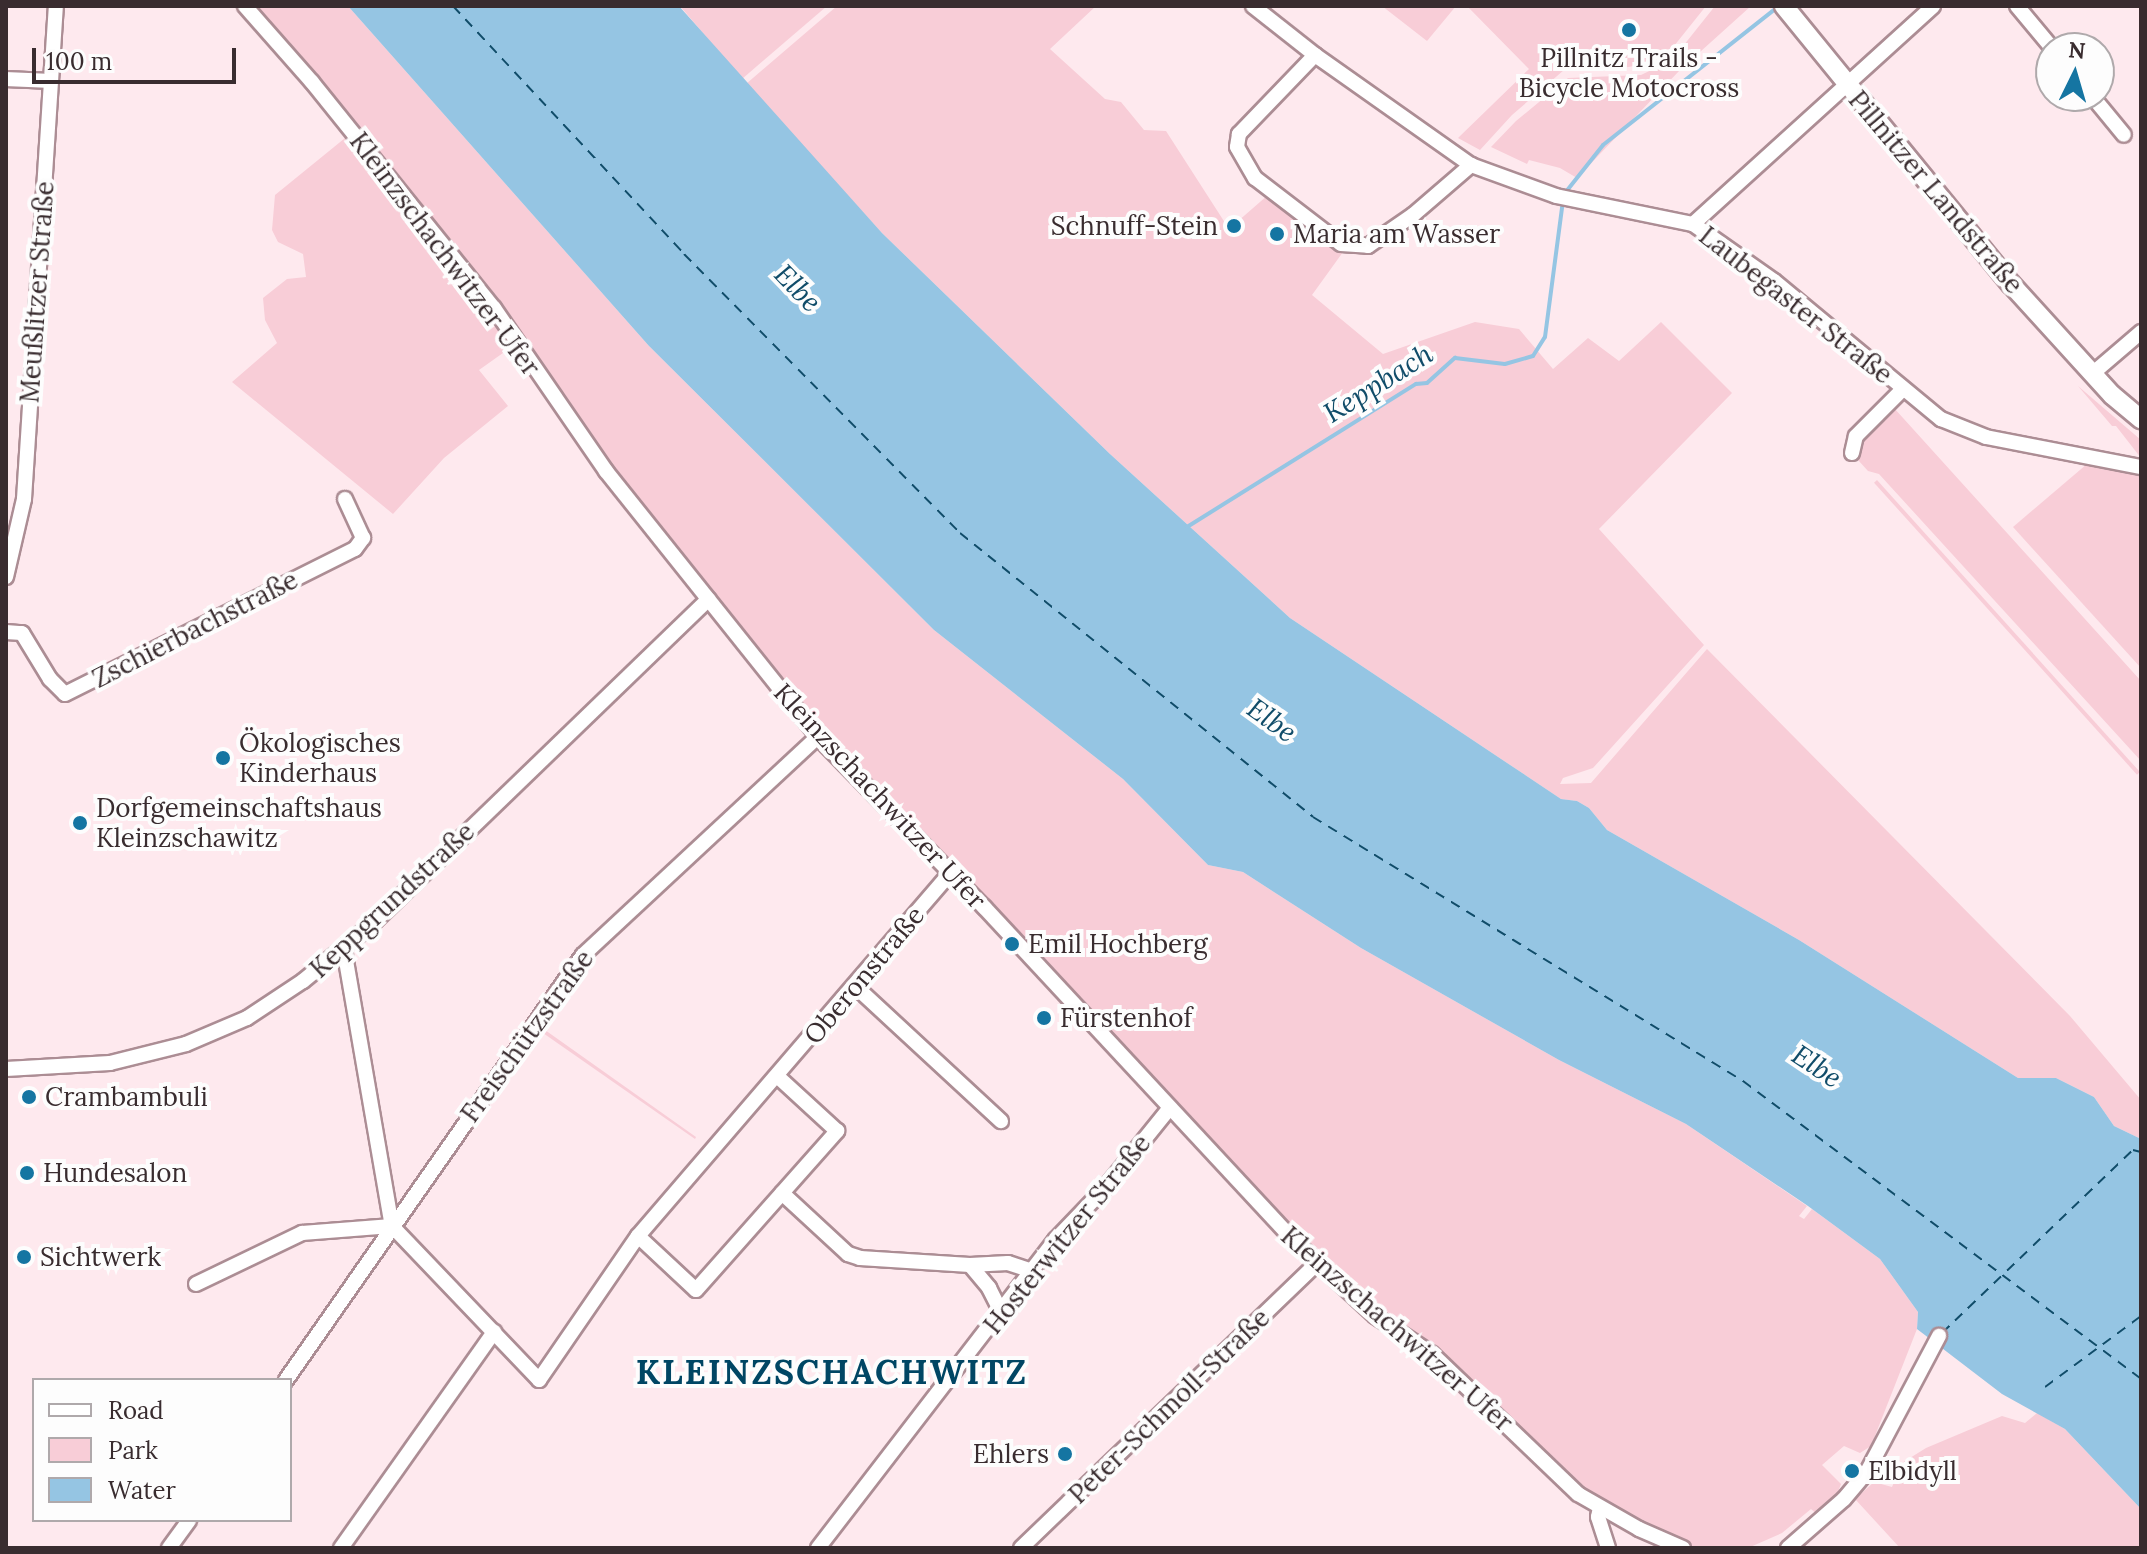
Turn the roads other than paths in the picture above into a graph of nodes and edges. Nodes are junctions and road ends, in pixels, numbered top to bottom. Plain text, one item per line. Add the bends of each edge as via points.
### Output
1 (56, 6) edge
2 (245, 6) edge
3 (1253, 6) edge
4 (1933, 6) edge
5 (2017, 6) edge
6 (1785, 7) edge
7 (2039, 32) edge
8 (1315, 55) junction
9 (6, 79) edge
10 (51, 81) junction
11 (1847, 85) junction
12 (2105, 112) edge
13 (2124, 135) dead end
14 (1471, 165) junction
15 (1693, 224) junction
16 (2141, 332) edge
17 (2092, 374) junction
18 (1903, 389) junction
19 (2141, 419) edge
20 (1852, 453) dead end
21 (2141, 467) edge
22 (345, 499) dead end
23 (12, 524) edge
24 (6, 577) edge
25 (708, 599) junction
26 (6, 632) edge
27 (818, 737) junction
28 (950, 873) junction
29 (344, 949) junction
30 (855, 986) junction
31 (6, 1069) edge
32 (778, 1077) junction
33 (1169, 1109) junction
34 (1001, 1121) dead end
35 (782, 1193) junction
36 (392, 1226) junction
37 (638, 1236) junction
38 (1317, 1263) junction
39 (970, 1265) junction
40 (1033, 1271) junction
41 (196, 1284) dead end
42 (1001, 1312) junction
43 (494, 1332) junction
44 (1939, 1336) dead end
45 (287, 1378) edge
46 (1600, 1508) junction
47 (188, 1522) edge
48 (169, 1548) edge
49 (341, 1548) edge
50 (818, 1548) edge
51 (1021, 1548) edge
52 (1608, 1548) edge
53 (1683, 1548) edge
54 (1788, 1548) edge

1 - 10 street, Meußlitzer Straße
2 - 25 street, Kleinzschachwitzer Ufer via 494,308 571,424
3 - 8 street, Laubegaster Straße
4 - 11 street
5 - 7 street
6 - 11 main road, Pillnitzer Landstraße
8 - 14 street, Laubegaster Straße
8 - 14 street via 1239,134 1237,147 1255,178 1341,244 1368,246
9 - 10 street
10 - 23 street, Meußlitzer Straße via 24,499
11 - 15 street
11 - 17 main road, Pillnitzer Landstraße
12 - 13 street
14 - 15 street, Laubegaster Straße via 1563,197
15 - 18 street, Laubegaster Straße via 1774,281
16 - 17 street
17 - 19 main road, Pillnitzer Landstraße
18 - 20 street via 1856,436
18 - 21 street, Laubegaster Straße via 1941,419 1986,437
22 - 26 street, Zschierbachstraße via 363,538 355,549 65,694 22,633
23 - 24 street, Meußlitzer Straße
25 - 27 street, Kleinzschachwitzer Ufer
25 - 29 street, Keppgrundstraße
27 - 28 street, Kleinzschachwitzer Ufer
27 - 36 street, Freischützstraße via 583,955
28 - 30 street, Oberonstraße
28 - 33 street, Kleinzschachwitzer Ufer
29 - 31 street, Keppgrundstraße via 247,1018 186,1044 110,1063
29 - 36 street
30 - 32 street, Oberonstraße
30 - 34 street
32 - 35 street via 837,1131
32 - 37 street, Oberonstraße
33 - 38 street, Kleinzschachwitzer Ufer
33 - 40 street, Hosterwitzer Straße
35 - 37 street via 696,1290
35 - 39 street via 848,1254
36 - 41 street via 302,1233
36 - 43 street
36 - 45 street, Freischützstraße
37 - 43 street, Oberonstraße via 539,1380
38 - 46 street, Kleinzschachwitzer Ufer via 1375,1316 1432,1354 1578,1494
38 - 51 street, Peter-Schmoll-Straße
39 - 40 street via 1008,1263
39 - 42 street
40 - 42 street, Hosterwitzer Straße
42 - 50 street, Hosterwitzer Straße
43 - 49 street
44 - 54 street via 1868,1470
46 - 52 street
46 - 53 street, Kleinzschachwitzer Ufer
47 - 48 street

